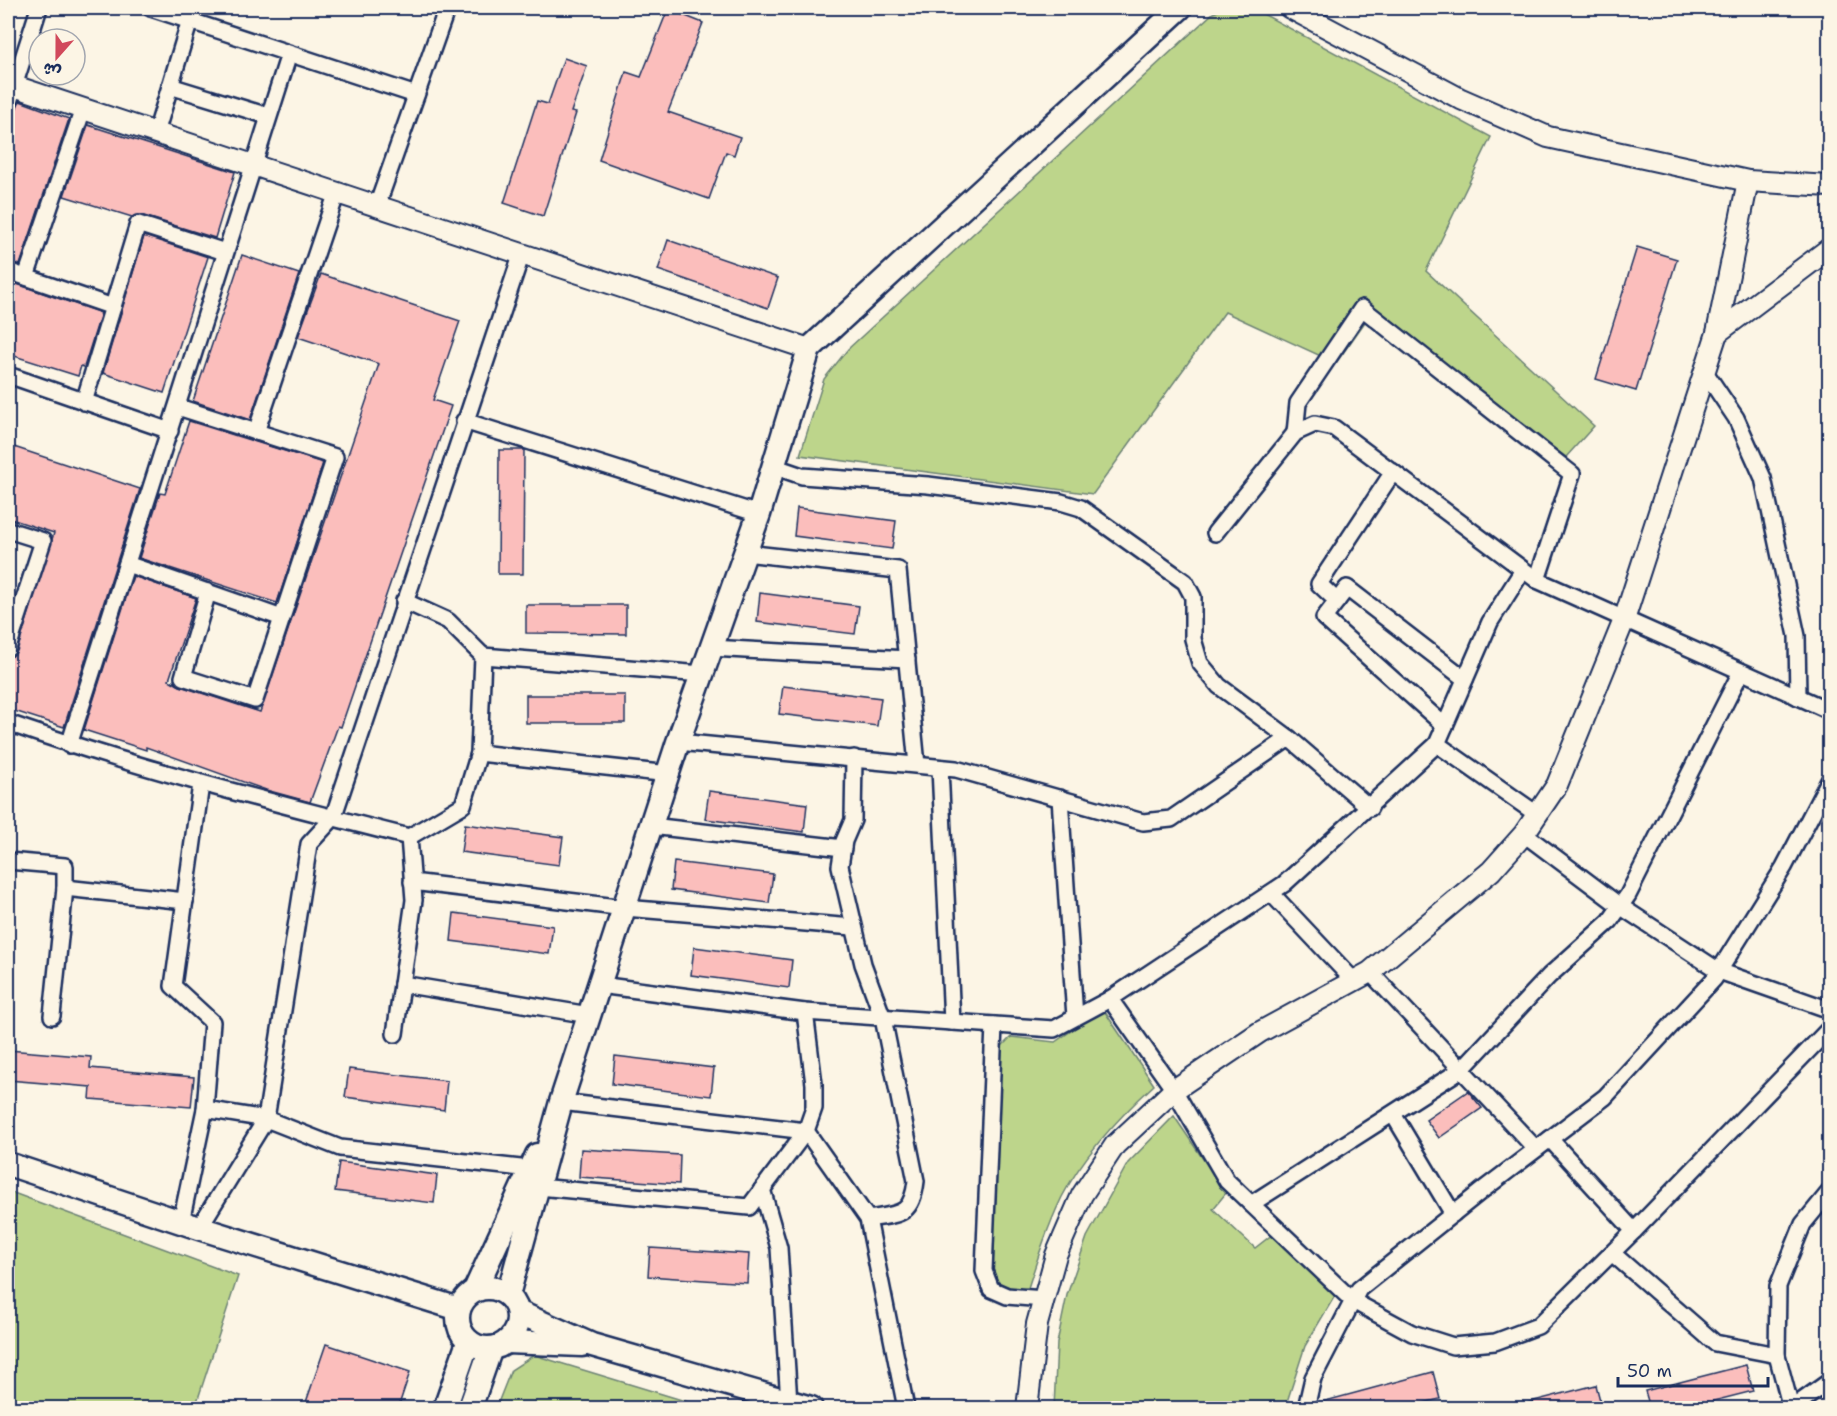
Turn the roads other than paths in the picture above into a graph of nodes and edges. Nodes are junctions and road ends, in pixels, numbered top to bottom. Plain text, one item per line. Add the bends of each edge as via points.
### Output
1 (39, 8) edge
2 (151, 8) edge
3 (447, 8) edge
4 (1180, 8) edge
5 (1290, 8) edge
6 (190, 21) junction
7 (289, 54) junction
8 (11, 85) edge
9 (170, 86) junction
10 (416, 95) junction
11 (8, 105) edge
12 (83, 109) junction
13 (268, 117) junction
14 (156, 133) junction
15 (252, 165) junction
16 (1748, 181) junction
17 (1830, 186) edge
18 (337, 192) junction
19 (377, 206) junction
20 (1830, 248) edge
21 (225, 252) junction
22 (522, 253) junction
23 (8, 271) edge
24 (26, 277) junction
25 (113, 307) junction
26 (1717, 333) junction
27 (809, 349) junction
28 (1705, 372) junction
29 (8, 375) edge
30 (84, 402) junction
31 (178, 407) junction
32 (464, 421) junction
33 (170, 431) junction
34 (256, 432) junction
35 (1295, 433) junction
36 (774, 466) junction
37 (1393, 472) junction
38 (759, 514) junction
39 (8, 530) edge
40 (1215, 533) dead end
41 (745, 554) junction
42 (127, 564) junction
43 (1523, 570) junction
44 (1537, 580) junction
45 (208, 592) junction
46 (404, 601) junction
47 (1337, 601) junction
48 (282, 618) junction
49 (1624, 620) junction
50 (8, 648) edge
51 (711, 648) junction
52 (483, 656) junction
53 (907, 659) junction
54 (1741, 672) junction
55 (702, 674) junction
56 (1466, 679) junction
57 (1798, 697) junction
58 (1830, 711) edge
59 (8, 723) edge
60 (1445, 726) junction
61 (1289, 738) junction
62 (678, 742) junction
63 (69, 744) junction
64 (1437, 744) junction
65 (480, 753) junction
66 (854, 758) junction
67 (917, 765) junction
68 (940, 768) junction
69 (669, 774) junction
70 (1830, 778) edge
71 (201, 784) junction
72 (1060, 798) junction
73 (1370, 808) junction
74 (1538, 815) junction
75 (333, 818) junction
76 (651, 826) junction
77 (1524, 834) junction
78 (409, 837) junction
79 (843, 848) junction
80 (8, 861) edge
81 (412, 882) junction
82 (65, 888) junction
83 (1271, 893) junction
84 (185, 901) junction
85 (1620, 906) junction
86 (625, 908) junction
87 (853, 927) junction
88 (1719, 971) junction
89 (1362, 976) junction
90 (402, 984) junction
91 (599, 985) junction
92 (1110, 999) junction
93 (1830, 1010) edge
94 (805, 1012) junction
95 (589, 1015) junction
96 (52, 1016) dead end
97 (1075, 1017) junction
98 (883, 1018) junction
99 (952, 1022) junction
100 (994, 1025) junction
101 (1830, 1028) edge
102 (395, 1034) dead end
103 (1462, 1069) junction
104 (1174, 1090) junction
105 (561, 1102) junction
106 (205, 1109) junction
107 (1393, 1114) junction
108 (266, 1119) junction
109 (806, 1131) junction
110 (1550, 1139) junction
111 (1536, 1149) junction
112 (8, 1164) edge
113 (535, 1178) junction
114 (762, 1189) junction
115 (1830, 1191) edge
116 (1251, 1204) junction
117 (1453, 1214) junction
118 (868, 1219) junction
119 (190, 1225) junction
120 (1634, 1231) junction
121 (1612, 1253) junction
122 (475, 1290) junction
123 (1044, 1299) junction
124 (1353, 1300) junction
125 (513, 1304) junction
126 (459, 1309) junction
127 (468, 1342) junction
128 (499, 1345) junction
129 (592, 1345) junction
130 (1777, 1355) junction
131 (1830, 1381) edge
132 (789, 1402) junction
133 (446, 1408) edge
134 (470, 1408) edge
135 (811, 1408) edge
136 (906, 1408) edge
137 (1028, 1408) edge
138 (1306, 1408) edge
139 (1791, 1408) edge

1 - 8 street
2 - 6 street
3 - 10 street
4 - 27 main road
5 - 16 street via 1461,99 1548,137
6 - 7 street
6 - 9 street
7 - 10 street
7 - 13 street
8 - 11 street
8 - 12 street
9 - 13 street
9 - 14 street
10 - 19 street
12 - 14 street
12 - 24 street
13 - 15 street
14 - 15 street
15 - 18 street
15 - 21 street
16 - 17 street
16 - 26 street
18 - 19 street
18 - 34 street
19 - 22 street
20 - 26 street
21 - 25 street via 138,224
21 - 31 street
22 - 27 street
22 - 32 street
23 - 24 street
24 - 25 street
25 - 30 street
26 - 28 street
27 - 36 main road
28 - 49 street
28 - 57 street via 1736,418 1763,478 1797,636
29 - 30 street
30 - 33 street
31 - 33 street
31 - 34 street
32 - 38 street
32 - 46 street
33 - 42 street
34 - 48 street via 335,457
35 - 37 street via 1315,424 1335,428
35 - 40 street
35 - 44 street via 1298,402 1362,308 1572,474
36 - 38 main road
36 - 61 street via 802,477 928,485 1081,508 1185,582 1193,597 1193,639 1200,663 1219,686
37 - 43 street
37 - 47 street via 1319,584
38 - 41 main road
39 - 50 street via 43,541
41 - 51 main road
41 - 53 street via 898,570
42 - 45 street
42 - 63 street
43 - 44 street
43 - 56 street via 1490,622
44 - 49 street
45 - 48 street
45 - 48 street via 183,677 255,700
46 - 52 street via 448,621
46 - 75 street
47 - 56 street via 1347,588
47 - 60 street via 1324,618
49 - 54 street
49 - 74 street via 1557,785
51 - 53 street
51 - 55 main road
52 - 55 street
52 - 65 street
53 - 67 street
54 - 57 street
54 - 85 street
55 - 62 main road
56 - 60 street
57 - 58 street
59 - 63 street
60 - 64 street
61 - 72 street via 1171,819 1143,822
61 - 73 street
62 - 66 street
62 - 69 main road
63 - 71 street
64 - 73 street
64 - 74 street
65 - 69 street
65 - 78 street via 463,805
66 - 67 street
66 - 79 street via 854,820
67 - 68 street
68 - 72 street
68 - 99 street
69 - 76 main road
70 - 88 street via 1784,867
71 - 75 street
71 - 84 street
72 - 97 street
73 - 83 street
74 - 77 street
75 - 78 street
75 - 108 street via 309,844
76 - 79 street
76 - 86 main road
77 - 85 street
77 - 89 street via 1491,871
78 - 81 street
79 - 87 street via 840,866
80 - 82 street via 65,866
81 - 86 street
81 - 90 street via 414,900
82 - 84 street
82 - 96 street
83 - 89 street
83 - 92 street
84 - 106 street via 173,986 212,1022
85 - 88 street
85 - 103 street via 1610,921 1549,976
86 - 87 street
86 - 91 main road
87 - 98 street
88 - 93 street
88 - 110 street via 1605,1097
89 - 103 street
89 - 104 street via 1260,1032
90 - 95 street
90 - 102 street
91 - 94 street
91 - 95 main road
92 - 97 street
92 - 104 street
94 - 98 street
94 - 109 street via 814,1084 814,1108
95 - 105 main road
97 - 100 street via 1054,1029
98 - 99 street
98 - 118 street via 916,1181 910,1204 903,1213
99 - 100 street
100 - 123 street via 984,1271 991,1289 1007,1296
101 - 120 street
103 - 107 street
103 - 111 street
104 - 116 street via 1227,1181
104 - 123 street via 1115,1145 1082,1196 1056,1255
105 - 109 street
105 - 113 main road
106 - 108 street
106 - 119 street
107 - 116 street
107 - 117 street
108 - 113 street via 340,1148
108 - 119 street
109 - 114 street
109 - 118 street
110 - 111 street
110 - 120 street
111 - 117 street
112 - 119 main road
113 - 114 street via 749,1207
113 - 122 main road
113 - 125 main road
114 - 132 street via 778,1248
115 - 130 street via 1803,1224 1779,1286
116 - 124 street
117 - 124 street via 1359,1289
118 - 136 street
119 - 126 main road
120 - 121 street
121 - 124 street via 1538,1326 1494,1342 1453,1346 1412,1334
121 - 130 street via 1715,1343
122 - 125 main road via 492,1288
122 - 126 main road via 466,1296
123 - 137 street via 1037,1324
124 - 138 street via 1313,1378
125 - 128 main road via 516,1328
125 - 129 main road
126 - 127 main road via 458,1325
127 - 128 main road via 477,1347
127 - 133 main road
128 - 129 main road
128 - 134 main road
129 - 132 main road
130 - 139 street
131 - 139 street
132 - 135 main road

